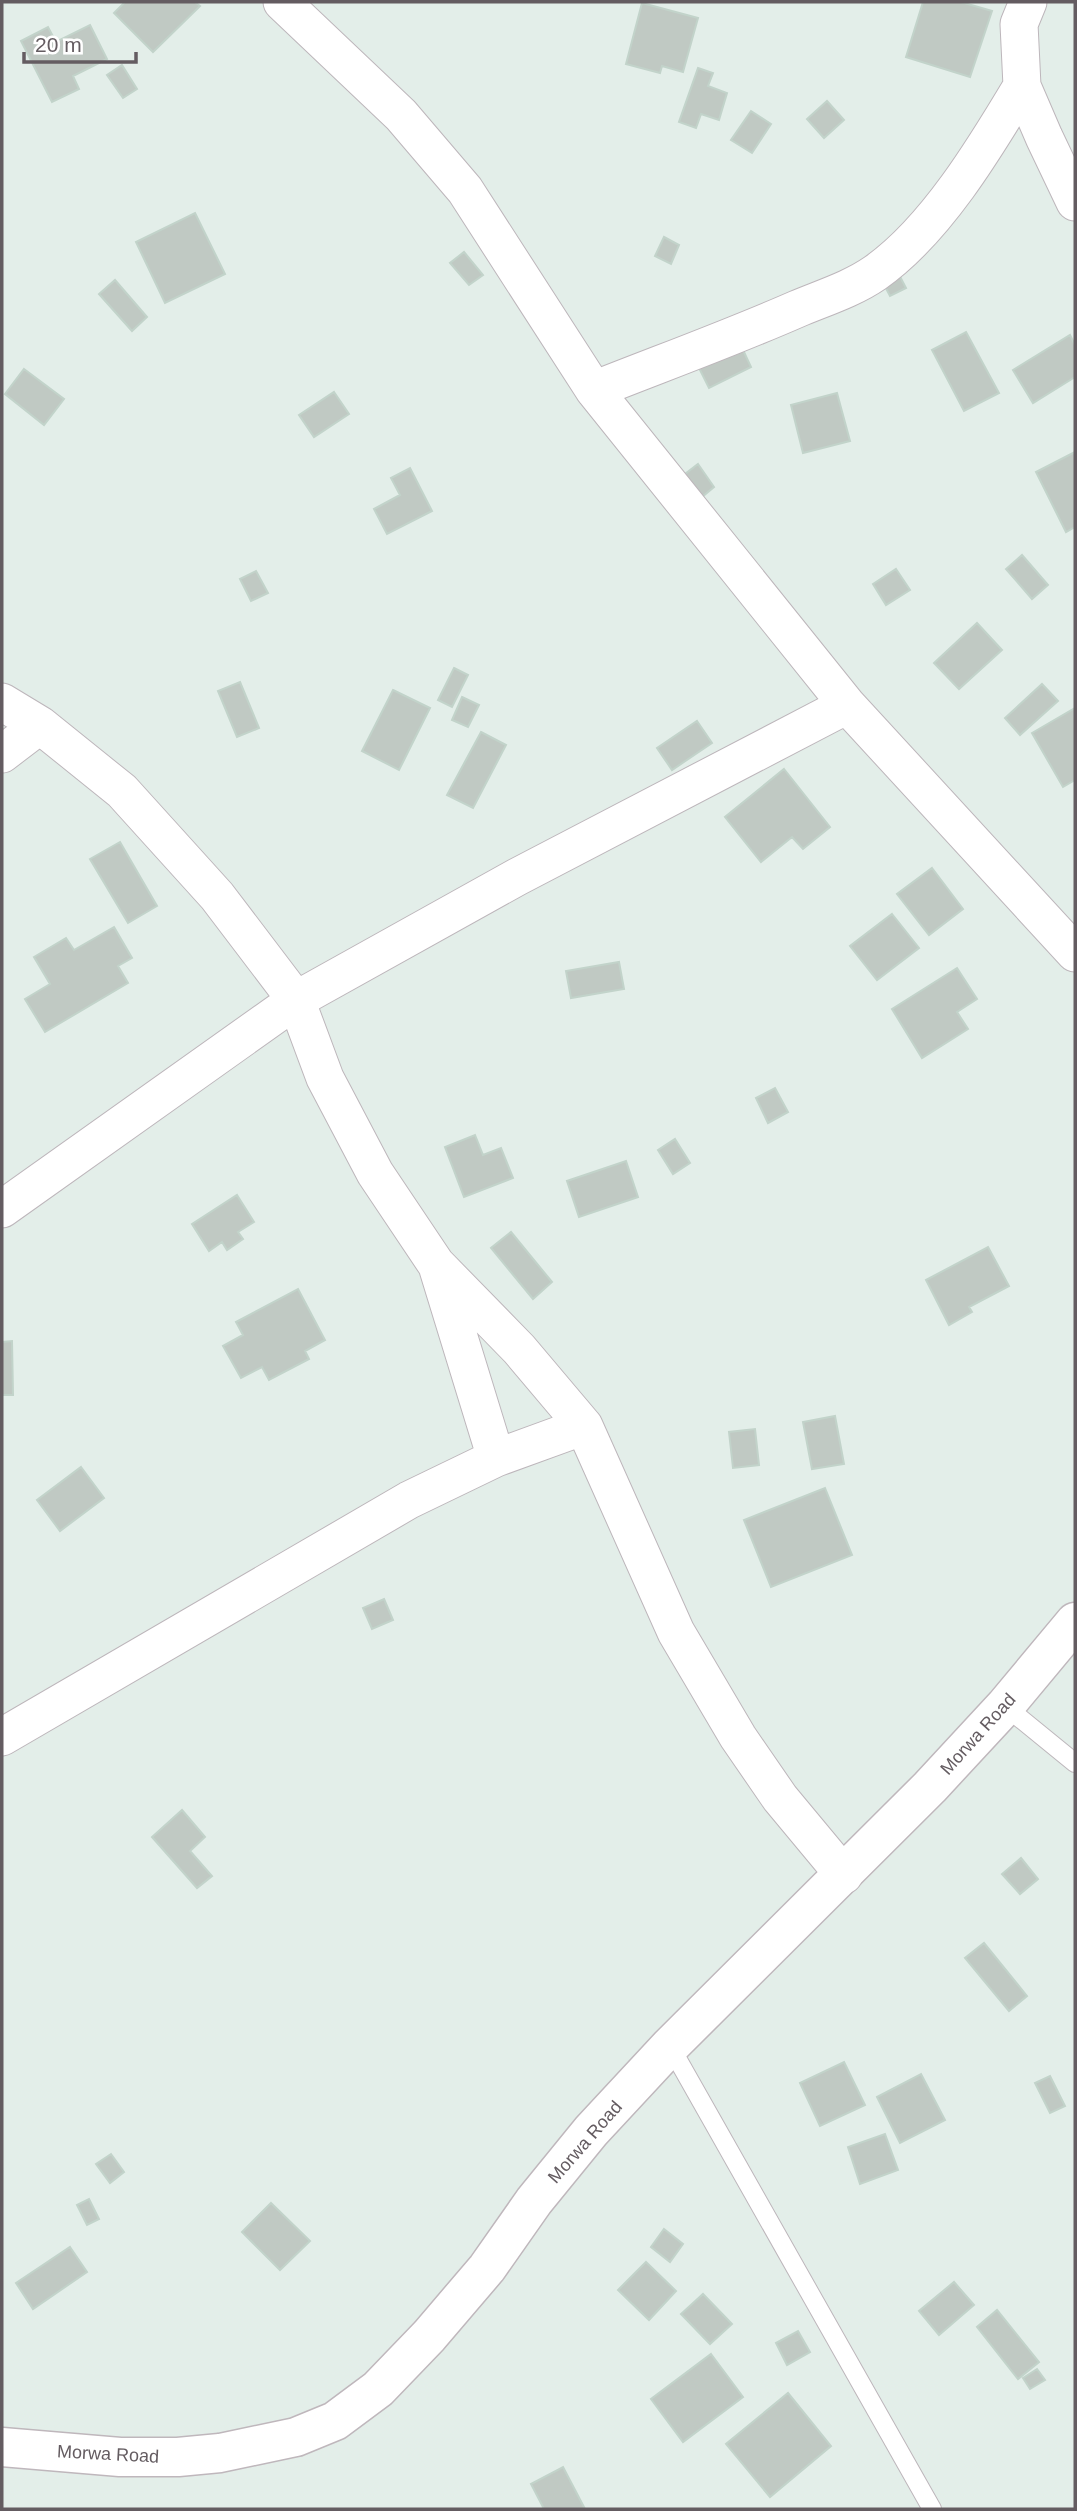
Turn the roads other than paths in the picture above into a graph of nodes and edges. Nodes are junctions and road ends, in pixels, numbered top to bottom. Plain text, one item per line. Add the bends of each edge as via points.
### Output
1 (282, 2) edge
2 (1028, 2) edge
3 (1022, 86) junction
4 (1075, 202) edge
5 (594, 390) junction
6 (2, 702) edge
7 (847, 705) junction
8 (40, 725) junction
9 (2, 754) edge
10 (1075, 953) edge
11 (296, 1000) junction
12 (2, 1209) edge
13 (436, 1264) junction
14 (584, 1426) junction
15 (496, 1458) junction
16 (1075, 1622) edge
17 (1005, 1706) junction
18 (2, 1737) edge
19 (1075, 1763) edge
20 (844, 1875) junction
21 (670, 2046) junction
22 (2, 2447) edge
23 (932, 2509) edge

1 - 5 street via 401,115 465,190
2 - 3 street via 1019,24
3 - 4 street
3 - 5 street via 980,158 916,235 873,274 757,327
5 - 7 street
6 - 8 street
7 - 10 street
7 - 11 street via 517,877
8 - 9 street
8 - 11 street via 122,791 216,896
11 - 12 street
11 - 13 street via 325,1078 375,1173
13 - 14 street via 519,1349
13 - 15 street
14 - 15 street
14 - 20 street via 676,1632 780,1798
15 - 18 street via 408,1500
16 - 17 main road, Morwa Road
17 - 19 lane
17 - 20 main road, Morwa Road
20 - 21 main road, Morwa Road
21 - 22 main road, Morwa Road via 591,2131 429,2336 378,2389 335,2421 296,2437 178,2457
21 - 23 lane

